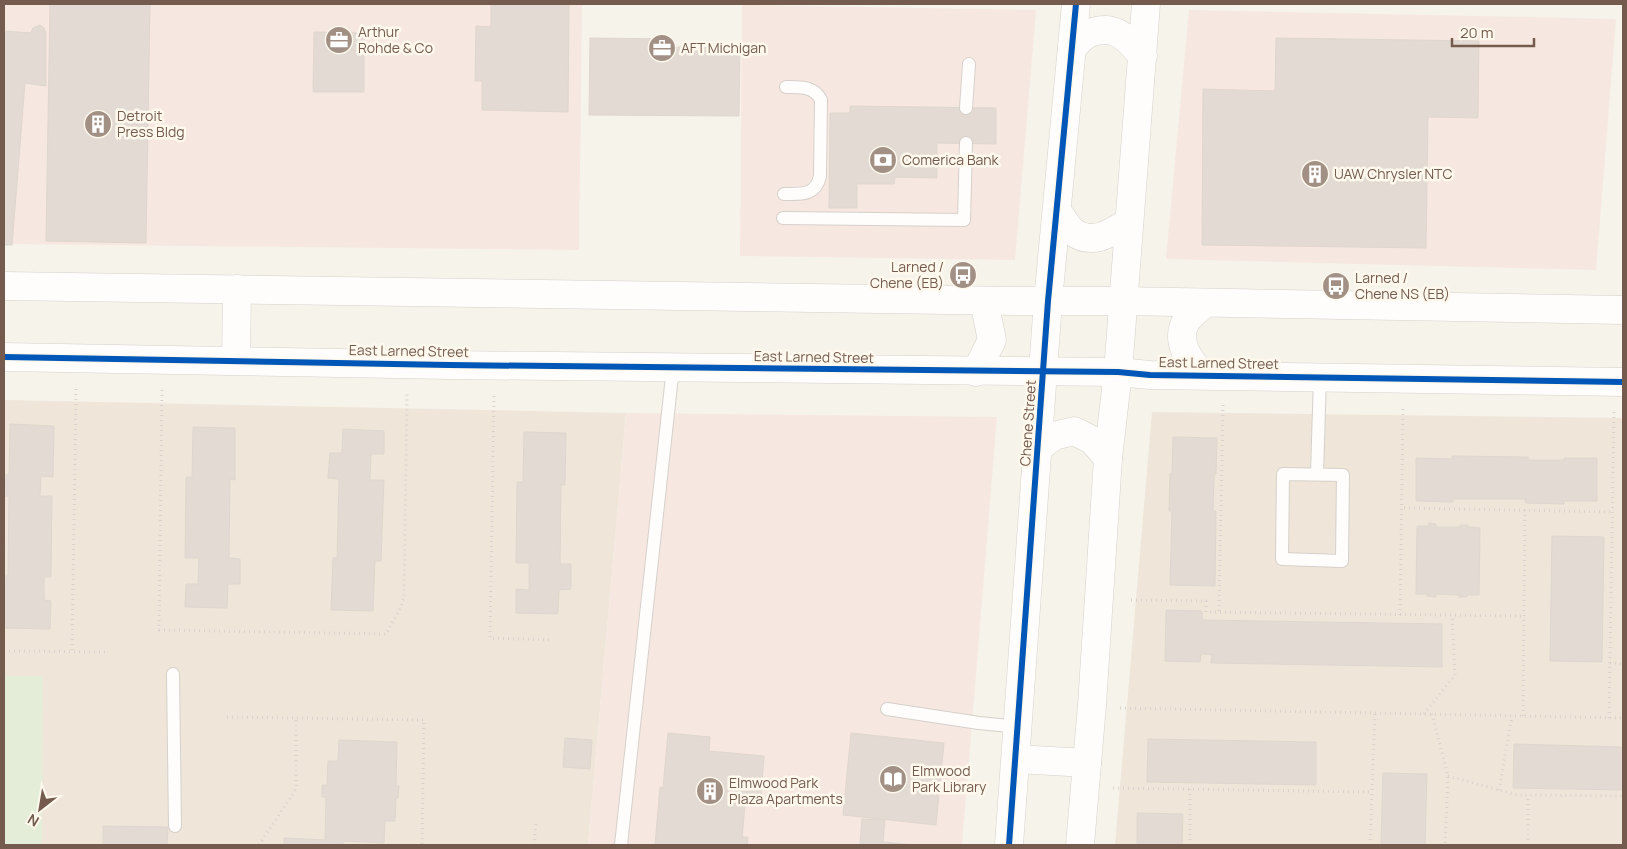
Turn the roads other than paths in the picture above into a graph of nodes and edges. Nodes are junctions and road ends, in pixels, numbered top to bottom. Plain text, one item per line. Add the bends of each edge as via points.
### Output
1 (1076, 4) edge
2 (1146, 4) edge
3 (1072, 48) junction
4 (1143, 56) junction
5 (968, 64) dead end
6 (786, 87) dead end
7 (966, 108) dead end
8 (966, 143) dead end
9 (784, 194) dead end
10 (1058, 213) junction
11 (783, 218) dead end
12 (1129, 222) junction
13 (4, 286) edge
14 (237, 289) junction
15 (984, 301) junction
16 (1048, 301) junction
17 (1122, 301) junction
18 (1204, 304) junction
19 (1623, 310) edge
20 (4, 357) edge
21 (236, 360) junction
22 (672, 367) junction
23 (976, 372) junction
24 (1044, 372) junction
25 (1118, 372) junction
26 (1202, 375) junction
27 (1320, 376) junction
28 (1623, 382) edge
29 (1038, 448) junction
30 (1108, 458) junction
31 (1317, 474) junction
32 (173, 674) dead end
33 (887, 709) dead end
34 (1019, 727) junction
35 (1016, 759) junction
36 (1087, 763) junction
37 (175, 826) dead end
38 (622, 845) edge
39 (1009, 845) edge
40 (1080, 845) edge

1 - 3 street, Chene Street
2 - 4 street
3 - 4 street via 1089,33 1108,29 1126,37
3 - 10 street, Chene Street
4 - 12 street
5 - 7 lane
6 - 9 lane via 806,87 821,100 820,166 819,182 812,190
8 - 11 lane via 964,220
10 - 12 street via 1073,231 1090,239 1109,235
10 - 16 street, Chene Street
12 - 17 street
13 - 14 street
14 - 15 street
14 - 21 street
15 - 16 street
15 - 23 street via 992,340
16 - 17 street
16 - 24 street, Chene Street
17 - 18 street
17 - 25 street
18 - 19 street
18 - 26 street via 1186,320 1181,338 1187,358
20 - 21 street, East Larned Street
21 - 22 street, East Larned Street
22 - 23 street, East Larned Street
22 - 38 lane
23 - 24 street, East Larned Street
24 - 25 street, East Larned Street
24 - 29 street, Chene Street
25 - 26 street, East Larned Street
25 - 30 street
26 - 27 street, East Larned Street
27 - 28 street, East Larned Street
27 - 31 lane
29 - 30 street via 1054,436 1074,431 1092,440
29 - 34 street, Chene Street
30 - 36 street
31 - 31 lane via 1283,474 1282,559 1342,560 1343,475
32 - 37 lane
33 - 34 lane
34 - 35 street, Chene Street
35 - 36 street
35 - 39 street, Chene Street
36 - 40 street

